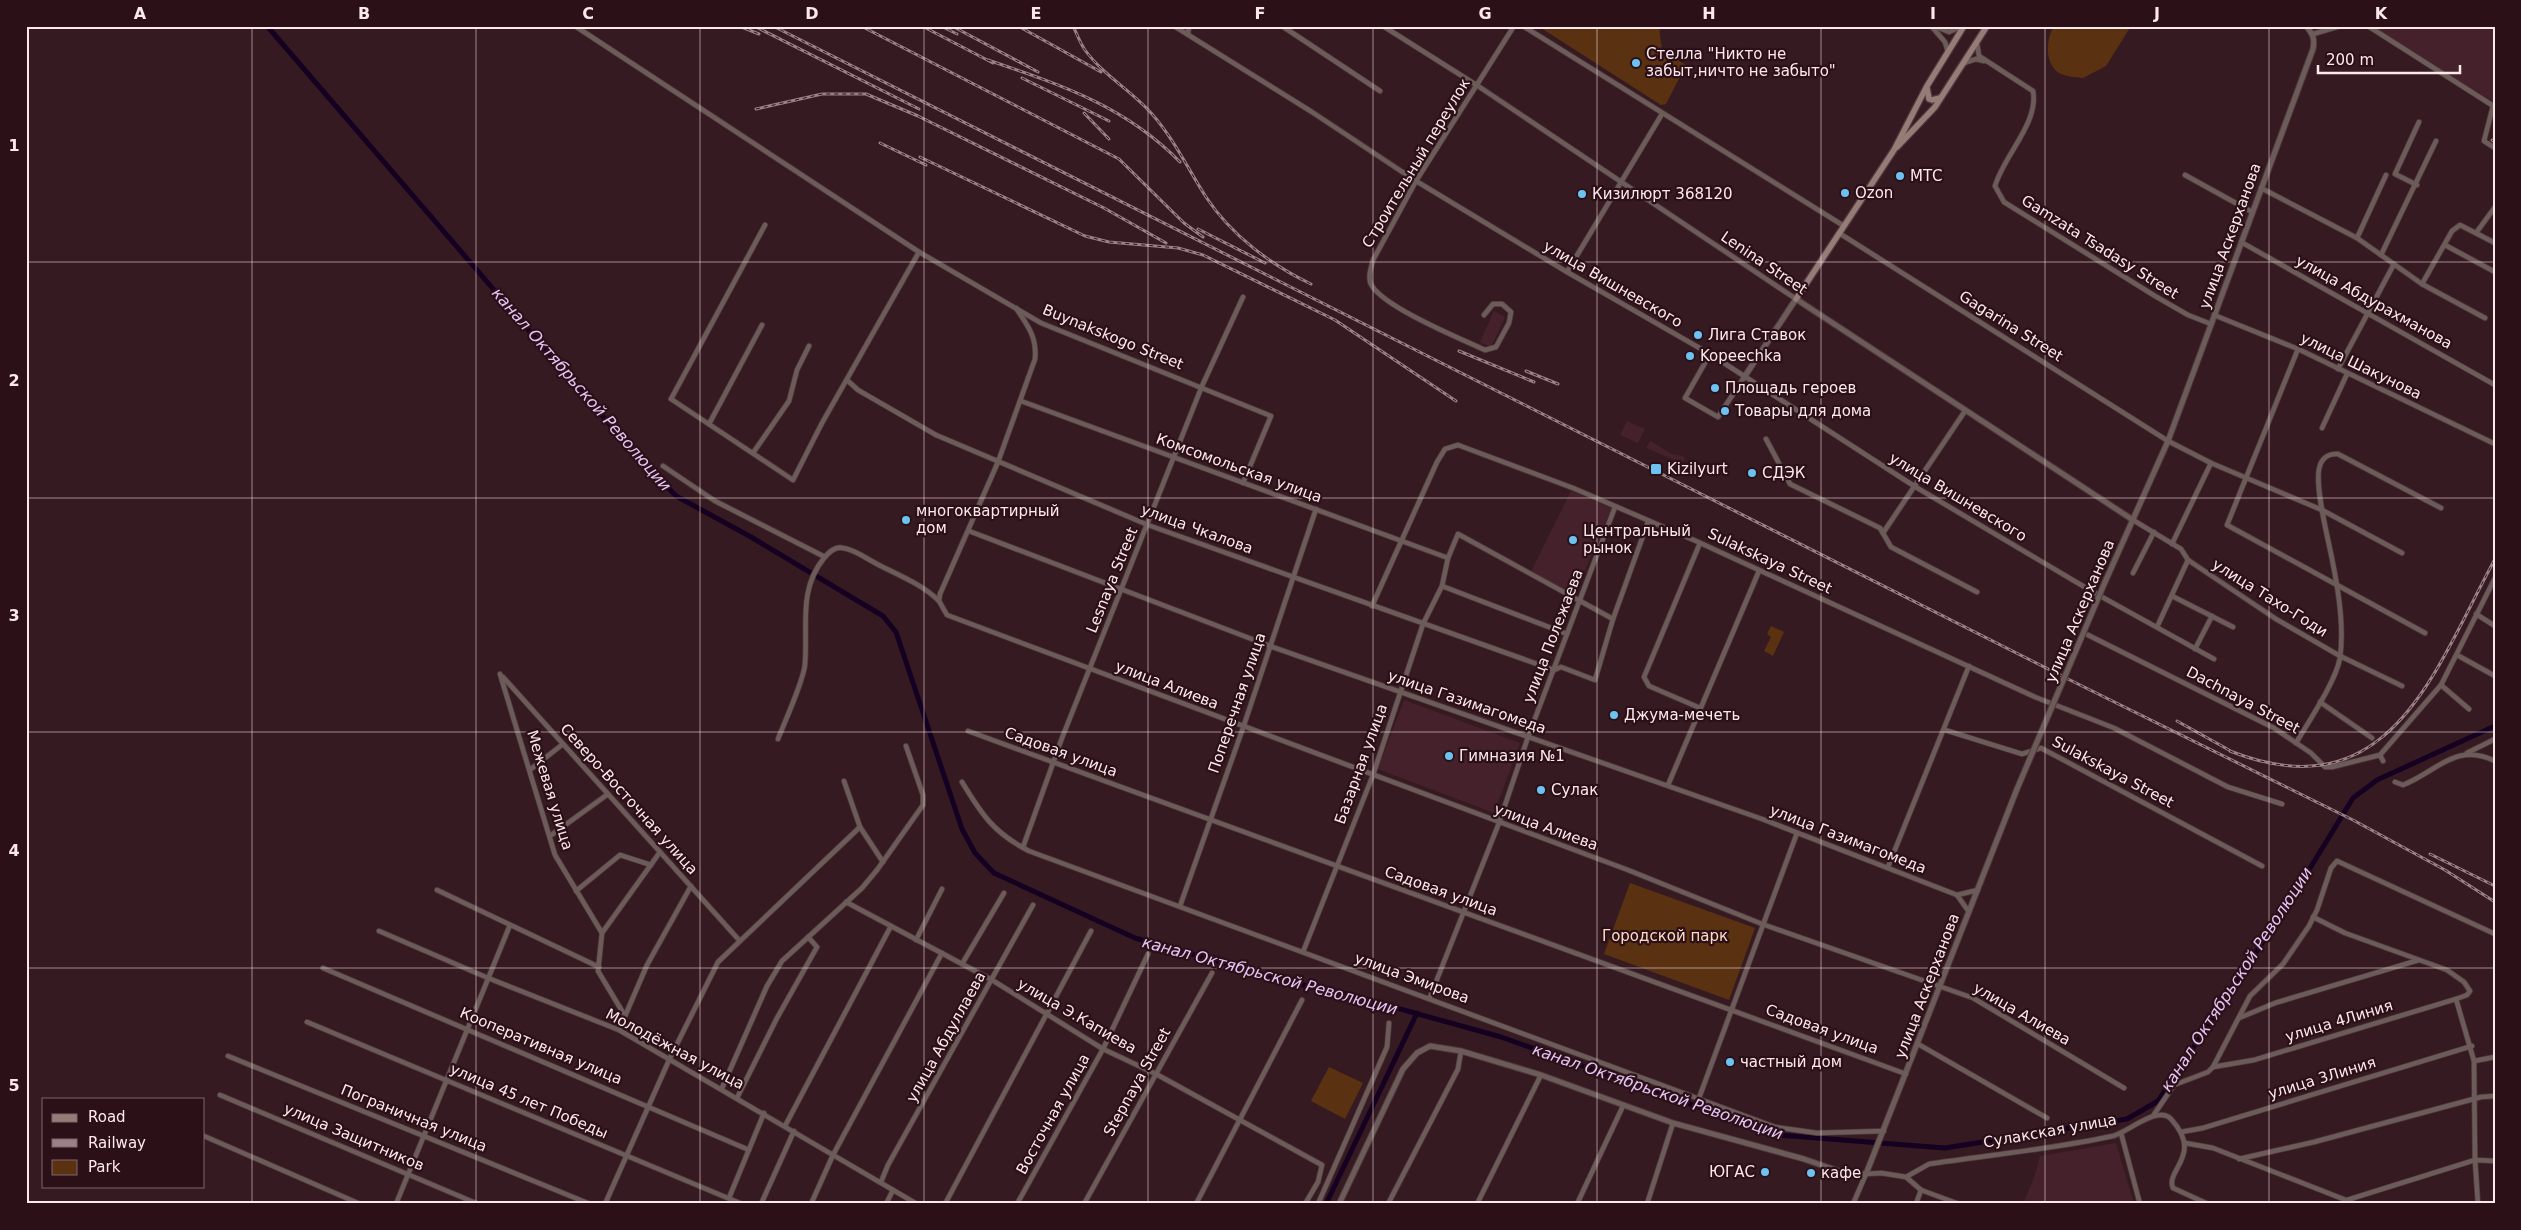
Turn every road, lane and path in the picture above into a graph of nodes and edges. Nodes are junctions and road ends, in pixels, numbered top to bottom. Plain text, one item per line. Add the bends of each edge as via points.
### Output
1 (575, 26) edge
2 (1174, 26) edge
3 (1189, 26) edge
4 (1282, 26) edge
5 (1383, 26) edge
6 (1514, 26) edge
7 (1523, 26) edge
8 (1933, 26) edge
9 (1963, 26) edge
10 (1987, 26) edge
11 (2306, 26) edge
12 (2340, 26) edge
13 (2368, 26) edge
14 (1188, 34) junction
15 (2313, 34) junction
16 (1977, 43) junction
17 (1948, 52) junction
18 (1986, 61) junction
19 (1964, 63) junction
20 (1478, 86) junction
21 (1927, 86) junction
22 (1380, 91) dead end
23 (1941, 97) junction
24 (2494, 107) edge
25 (1662, 114) junction
26 (2420, 122) dead end
27 (2436, 141) dead end
28 (2495, 148) edge
29 (1894, 150) junction
30 (2185, 175) dead end
31 (2386, 175) dead end
32 (1416, 182) junction
33 (1621, 182) junction
34 (2417, 185) junction
35 (2261, 188) junction
36 (2495, 207) edge
37 (2252, 212) junction
38 (765, 224) dead end
39 (1844, 226) junction
40 (1839, 233) junction
41 (2476, 233) junction
42 (2356, 238) junction
43 (2241, 242) junction
44 (2495, 243) edge
45 (2445, 245) junction
46 (919, 252) junction
47 (2381, 255) junction
48 (2394, 264) junction
49 (1566, 272) junction
50 (2495, 272) edge
51 (2422, 284) junction
52 (1243, 297) dead end
53 (1796, 300) junction
54 (1016, 308) junction
55 (2368, 312) junction
56 (1484, 314) dead end
57 (2214, 315) junction
58 (2485, 318) dead end
59 (2211, 324) junction
60 (762, 325) dead end
61 (809, 346) dead end
62 (2298, 349) junction
63 (1710, 354) junction
64 (2338, 369) junction
65 (2347, 374) junction
66 (1745, 376) junction
67 (847, 380) junction
68 (2495, 385) edge
69 (1202, 386) junction
70 (1021, 401) junction
71 (1965, 411) junction
72 (709, 424) junction
73 (2322, 428) dead end
74 (1766, 439) dead end
75 (2168, 441) junction
76 (2495, 444) edge
77 (753, 453) junction
78 (1175, 458) junction
79 (998, 462) junction
80 (2211, 463) junction
81 (664, 466) dead end
82 (2247, 478) junction
83 (1243, 482) junction
84 (1914, 486) junction
85 (1615, 507) junction
86 (1316, 508) junction
87 (2441, 508) dead end
88 (2322, 510) junction
89 (2133, 520) junction
90 (1648, 522) junction
91 (1148, 525) junction
92 (968, 531) junction
93 (2154, 532) junction
94 (1883, 533) junction
95 (1399, 542) junction
96 (1700, 543) junction
97 (2172, 544) junction
98 (2402, 552) dead end
99 (825, 557) junction
100 (1448, 558) junction
101 (2188, 560) junction
102 (1759, 571) junction
103 (2133, 573) dead end
104 (1292, 578) junction
105 (2495, 578) edge
106 (1442, 586) junction
107 (2338, 586) junction
108 (1121, 591) junction
109 (1977, 592) dead end
110 (2172, 596) junction
111 (939, 601) junction
112 (1579, 602) junction
113 (1372, 606) junction
114 (2476, 614) junction
115 (2212, 616) junction
116 (1612, 619) junction
117 (1423, 624) junction
118 (2233, 626) dead end
119 (2495, 626) edge
120 (2158, 627) junction
121 (2425, 633) dead end
122 (1567, 634) junction
123 (2088, 635) dead end
124 (1270, 646) junction
125 (2195, 649) junction
126 (2457, 655) junction
127 (2340, 656) junction
128 (2214, 659) dead end
129 (1969, 666) junction
130 (1090, 668) junction
131 (1554, 670) junction
132 (500, 674) joint
133 (2495, 676) edge
134 (2441, 685) junction
135 (2402, 686) dead end
136 (1400, 692) junction
137 (2320, 702) junction
138 (1700, 708) junction
139 (2469, 708) dead end
140 (1243, 728) junction
141 (1945, 730) junction
142 (968, 731) dead end
143 (1528, 737) junction
144 (2372, 738) dead end
145 (778, 739) dead end
146 (2495, 739) edge
147 (2296, 743) junction
148 (564, 744) junction
149 (906, 746) dead end
150 (2467, 753) junction
151 (2380, 756) junction
152 (2383, 760) dead end
153 (2495, 761) edge
154 (1054, 764) junction
155 (531, 769) junction
156 (1372, 775) junction
157 (844, 780) dead end
158 (962, 782) dead end
159 (2395, 782) dead end
160 (1668, 785) junction
161 (608, 794) junction
162 (2282, 804) dead end
163 (1210, 820) junction
164 (1499, 823) junction
165 (860, 827) junction
166 (1797, 832) junction
167 (550, 836) junction
168 (1023, 847) junction
169 (660, 852) junction
170 (882, 862) junction
171 (651, 865) junction
172 (1336, 866) junction
173 (2262, 866) dead end
174 (1888, 867) junction
175 (691, 886) junction
176 (942, 888) dead end
177 (437, 890) dead end
178 (1978, 890) junction
179 (576, 891) junction
180 (1004, 893) dead end
181 (1957, 895) junction
182 (846, 902) junction
183 (1033, 905) dead end
184 (1180, 906) junction
185 (1462, 912) junction
186 (1970, 912) junction
187 (2313, 917) junction
188 (1762, 924) junction
189 (510, 925) junction
190 (891, 926) junction
191 (1091, 930) dead end
192 (379, 931) dead end
193 (602, 934) junction
194 (2495, 934) edge
195 (808, 937) junction
196 (740, 940) junction
197 (916, 940) junction
198 (1303, 952) junction
199 (942, 953) junction
200 (1148, 954) dead end
201 (2419, 960) junction
202 (962, 964) junction
203 (598, 967) junction
204 (323, 968) dead end
205 (1212, 973) dead end
206 (488, 978) junction
207 (992, 980) junction
208 (1940, 988) junction
209 (1430, 997) junction
210 (2456, 999) junction
211 (1302, 1000) dead end
212 (1731, 1009) junction
213 (1048, 1013) junction
214 (625, 1016) junction
215 (2240, 1018) junction
216 (306, 1022) dead end
217 (1389, 1023) dead end
218 (468, 1028) junction
219 (619, 1030) junction
220 (1918, 1044) junction
221 (2472, 1046) junction
222 (1103, 1049) junction
223 (1461, 1051) junction
224 (228, 1056) dead end
225 (2495, 1057) edge
226 (670, 1058) junction
227 (2474, 1061) junction
228 (2213, 1067) junction
229 (1156, 1074) junction
230 (1906, 1074) junction
231 (1541, 1075) junction
232 (446, 1080) junction
233 (722, 1088) junction
234 (2124, 1088) dead end
235 (220, 1095) dead end
236 (2495, 1096) edge
237 (738, 1098) junction
238 (1699, 1098) junction
239 (2474, 1099) junction
240 (1623, 1106) junction
241 (648, 1107) junction
242 (764, 1113) junction
243 (2153, 1116) junction
244 (2048, 1118) dead end
245 (1241, 1120) junction
246 (1673, 1123) junction
247 (785, 1126) junction
248 (794, 1131) junction
249 (2180, 1132) junction
250 (2121, 1133) junction
251 (1883, 1134) junction
252 (205, 1136) edge
253 (423, 1136) junction
254 (2185, 1143) junction
255 (749, 1150) junction
256 (833, 1155) junction
257 (626, 1156) junction
258 (2239, 1159) junction
259 (2475, 1160) junction
260 (2495, 1161) edge
261 (408, 1173) junction
262 (1866, 1174) junction
263 (1906, 1177) junction
264 (881, 1182) junction
265 (893, 1190) junction
266 (1921, 1190) junction
267 (729, 1198) junction
268 (2346, 1200) junction
269 (360, 1204) edge
270 (396, 1204) edge
271 (478, 1204) edge
272 (590, 1204) edge
273 (605, 1204) edge
274 (742, 1204) edge
275 (761, 1204) edge
276 (811, 1204) edge
277 (886, 1204) edge
278 (917, 1204) edge
279 (945, 1204) edge
280 (1017, 1204) edge
281 (1084, 1204) edge
282 (1196, 1204) edge
283 (1306, 1204) edge
284 (1318, 1204) edge
285 (1339, 1204) edge
286 (1388, 1204) edge
287 (1477, 1204) edge
288 (1577, 1204) edge
289 (1647, 1204) edge
290 (1853, 1204) edge
291 (1916, 1204) edge
292 (1959, 1204) edge
293 (2140, 1204) edge
294 (2208, 1204) edge
295 (2356, 1204) edge
296 (2478, 1204) edge

1 - 46 street, Buynakskogo Street
2 - 14 street, улица Вишневского
3 - 14 street
4 - 22 street
5 - 20 street, Lenina Street
6 - 20 street, Строительный переулок
7 - 25 street
8 - 9 street via 1949,32
8 - 17 street
9 - 17 main road
10 - 16 main road
11 - 15 street
12 - 15 street
13 - 24 street
14 - 32 street, улица Вишневского
15 - 35 street, улица Аскерханова via 2313,49
16 - 18 street via 1979,56
16 - 19 main road
17 - 21 main road
18 - 19 street via 1976,59
18 - 59 street, Gamzata Tsadasy Street via 2033,91 2036,103 1999,169 1995,186 2004,202 2155,296
19 - 23 main road
20 - 32 street, Строительный переулок
20 - 33 street, Lenina Street
21 - 23 main road via 1929,99
21 - 29 main road
23 - 29 main road
24 - 28 street via 2484,141
25 - 33 street
25 - 39 street
26 - 34 street via 2395,174
27 - 34 street
29 - 39 main road
30 - 37 street
31 - 42 street
32 - 49 street, улица Вишневского
32 - 56 street, Строительный переулок via 1372,260 1371,285 1415,317 1485,350 1496,347 1511,312 1502,304 1492,304
33 - 49 street
33 - 53 street, Lenina Street
34 - 47 street
35 - 37 street, улица Аскерханова
35 - 42 street
36 - 41 street
37 - 43 street, улица Аскерханова
38 - 72 street via 671,399
39 - 40 main road
40 - 53 main road
40 - 75 street, Gagarina Street
41 - 44 street
41 - 45 street via 2457,225
42 - 47 street
43 - 55 street, улица Абдурахманова
43 - 57 street, улица Аскерханова
45 - 50 street
45 - 51 street
46 - 54 street, Buynakskogo Street
46 - 67 street
47 - 48 street
48 - 51 street
48 - 55 street
49 - 63 street, улица Вишневского
51 - 58 street
52 - 69 street, Lesnaya Street
53 - 66 street
53 - 71 street, Lenina Street
54 - 69 street, Buynakskogo Street via 1041,323
54 - 70 street via 1032,332 1036,345 1032,373
55 - 64 street
55 - 68 street, улица Абдурахманова
57 - 59 street, улица Аскерханова
57 - 62 street, улица Шакунова
59 - 75 street, улица Аскерханова
60 - 72 street
61 - 77 street via 797,370 789,401
62 - 64 street, улица Шакунова
62 - 82 street
63 - 66 street, улица Вишневского
63 - 66 street via 1685,398 1718,417
64 - 65 street, улица Шакунова
65 - 73 street
65 - 76 street, улица Шакунова
66 - 84 street, улица Вишневского
67 - 77 street via 793,480
67 - 79 street, улица Чкалова via 858,390 936,435
69 - 78 street, Lesnaya Street
69 - 83 street, Buynakskogo Street via 1271,416
70 - 78 street, Комсомольская улица
70 - 79 street
71 - 84 street
71 - 89 street, Lenina Street
72 - 77 street
74 - 94 street via 1790,484 1880,528
75 - 80 street, Gagarina Street
75 - 89 street, улица Аскерханова
78 - 83 street, Комсомольская улица
78 - 91 street, Lesnaya Street
79 - 91 street, улица Чкалова
79 - 92 street
80 - 82 street, Gagarina Street
80 - 97 street
81 - 99 street via 715,501
82 - 88 street, Gagarina Street
82 - 107 street via 2227,525
83 - 86 street, Комсомольская улица
84 - 94 street
84 - 120 street, улица Вишневского
85 - 90 street, Sulakskaya Street
85 - 95 street, Sulakskaya Street via 1458,445 1445,449 1437,462
85 - 112 street, улица Полежаева
86 - 95 street, Комсомольская улица
86 - 104 street, Поперечная улица
87 - 88 street via 2332,453 2325,456 2319,468
88 - 98 street, Gagarina Street
88 - 107 street
89 - 93 street, улица Тахо-Годи
89 - 178 street, улица Аскерханова, bridge
90 - 96 street, Sulakskaya Street
90 - 116 street
91 - 104 street, улица Чкалова
91 - 108 street, Lesnaya Street
92 - 108 street, улица Газимагомеда
92 - 111 street
93 - 97 street, улица Тахо-Годи
93 - 103 street
94 - 109 street via 1891,547
95 - 100 street, Комсомольская улица
95 - 113 street
96 - 102 street, Sulakskaya Street
96 - 138 street via 1644,677 1646,682
97 - 101 street, улица Тахо-Годи via 2181,549
99 - 111 street via 834,548 843,548 929,592
99 - 145 street via 809,582 805,602 805,666
100 - 106 street
100 - 112 street via 1458,534
101 - 110 street
101 - 127 street, улица Тахо-Годи via 2276,619
102 - 129 street, Sulakskaya Street
102 - 138 street
104 - 113 street, улица Чкалова
104 - 124 street, Поперечная улица
105 - 114 street
106 - 117 street, Базарная улица
106 - 122 street
107 - 121 street
107 - 127 street
108 - 124 street, улица Газимагомеда
108 - 130 street, Lesnaya Street
110 - 115 street
110 - 120 street
111 - 130 street, улица Алиева via 947,615
112 - 116 street
112 - 122 street, улица Полежаева
113 - 117 street, улица Чкалова
114 - 119 street
114 - 126 street
115 - 118 street
115 - 125 street
116 - 131 street, улица Чкалова via 1595,680 1561,667
117 - 131 street, улица Чкалова
117 - 136 street, Базарная улица
120 - 125 street, улица Вишневского
122 - 131 street, улица Полежаева
123 - 147 street, Dachnaya Street via 2274,728
124 - 136 street, улица Газимагомеда
124 - 140 street, Поперечная улица
125 - 128 street, улица Вишневского
126 - 133 street
126 - 134 street
127 - 135 street, улица Тахо-Годи
127 - 137 street
129 - 141 street
129 - 162 street, Sulakskaya Street via 2114,728 2228,787
130 - 140 street, улица Алиева
130 - 154 street, Lesnaya Street
131 - 143 street, улица Полежаева
132 - 148 street, Северо-Восточная улица
132 - 155 street, Межевая улица
134 - 139 street
134 - 151 street
136 - 143 street, улица Газимагомеда
136 - 156 street, Базарная улица
137 - 144 street
137 - 147 street
138 - 160 street
140 - 156 street, улица Алиева
140 - 163 street, Поперечная улица
141 - 173 street, Sulakskaya Street via 2022,754 2041,748
141 - 174 street
142 - 154 street, Садовая улица
143 - 160 street, улица Газимагомеда
143 - 164 street, улица Полежаева
146 - 150 street
147 - 151 street, Dachnaya Street via 2325,767
148 - 155 street
148 - 161 street, Северо-Восточная улица
149 - 170 street via 923,795 923,805
150 - 153 street
150 - 159 street via 2408,783
151 - 152 street
154 - 163 street, Садовая улица
154 - 168 street, Lesnaya Street
155 - 167 street, Межевая улица
156 - 164 street, улица Алиева
156 - 172 street, Базарная улица
157 - 165 street
158 - 168 street, улица Эмирова via 988,822
160 - 166 street, улица Газимагомеда
161 - 167 street
161 - 169 street, Северо-Восточная улица
163 - 172 street, Садовая улица
163 - 184 street, Поперечная улица
164 - 185 street, улица Полежаева
164 - 188 street, улица Алиева
165 - 170 street
165 - 196 street
166 - 174 street, улица Газимагомеда
166 - 188 street
167 - 179 street, Межевая улица via 555,855
168 - 184 street, улица Эмирова
169 - 171 street
169 - 175 street, Северо-Восточная улица
170 - 182 street via 862,888
171 - 179 street via 620,855
171 - 193 street
172 - 185 street, Садовая улица
172 - 198 street, Базарная улица
174 - 181 street, улица Газимагомеда
175 - 196 street, Северо-Восточная улица
175 - 214 street via 647,965
176 - 197 street
177 - 189 street
178 - 181 street
178 - 186 street, улица Аскерханова
179 - 193 street, Межевая улица
180 - 202 street
181 - 186 street
182 - 190 street, улица Э.Капиева
182 - 195 street
183 - 207 street, улица Абдуллаева
184 - 198 street, улица Эмирова
185 - 209 street, улица Полежаева
185 - 212 street, Садовая улица
186 - 208 street, улица Аскерханова
187 - 194 street via 2331,868 2337,861
187 - 201 street via 2344,933
187 - 215 street via 2283,964 2250,996
188 - 208 street, улица Алиева
188 - 212 street
189 - 203 street
189 - 206 street
190 - 197 street, улица Э.Капиева
190 - 247 street
191 - 213 street
192 - 206 street, Молодёжная улица
193 - 203 street
195 - 233 street via 782,961 767,986
195 - 237 street via 817,948 777,1018
196 - 226 street via 718,962
197 - 199 street, улица Э.Капиева
198 - 209 street, улица Эмирова
199 - 202 street, улица Э.Капиева
199 - 256 street
200 - 222 street, Восточная улица
201 - 210 street, улица 4Линия via 2447,970 2464,982 2470,991
201 - 215 street via 2275,1003
202 - 207 street, улица Э.Капиева
203 - 214 street
204 - 218 street, Кооперативная улица
205 - 229 street, Stepnaya Street
206 - 218 street
206 - 219 street, Молодёжная улица
207 - 213 street, улица Э.Капиева
207 - 264 street, улица Абдуллаева
208 - 220 street, улица Аскерханова
208 - 234 street, улица Алиева via 1973,998
209 - 238 street, улица Эмирова
210 - 221 street
210 - 228 street, улица 4Линия via 2254,1060
211 - 245 street
212 - 230 street, Садовая улица
212 - 238 street
213 - 222 street, улица Э.Капиева
213 - 279 street
214 - 219 street
215 - 228 street
216 - 232 street, улица 45 лет Победы
217 - 284 street via 1382,1060
218 - 232 street
218 - 241 street, Кооперативная улица
219 - 226 street, Молодёжная улица
220 - 230 street, улица Аскерханова
220 - 244 street
221 - 227 street
221 - 249 street, улица 3Линия via 2203,1128
222 - 229 street, улица Э.Капиева
222 - 280 street, Восточная улица
223 - 231 street
223 - 285 street via 1430,1046 1417,1053 1403,1069
223 - 286 street via 1458,1069
224 - 253 street, Пограничная улица
225 - 227 street
226 - 233 street, Молодёжная улица
226 - 241 street
227 - 239 street
228 - 243 street, улица 4Линия via 2174,1085
229 - 245 street, улица Э.Капиева
229 - 281 street, Stepnaya Street
230 - 251 street, улица Аскерханова
231 - 240 street
231 - 287 street
232 - 253 street
232 - 257 street, улица 45 лет Победы
233 - 237 street, Молодёжная улица
235 - 261 street, улица Защитников
236 - 239 street
237 - 242 street, Молодёжная улица
238 - 251 street, улица Эмирова via 1775,1127 1817,1133
239 - 258 street
239 - 259 street
240 - 246 street
240 - 288 street
241 - 255 street, Кооперативная улица
241 - 257 street
242 - 247 street, Молодёжная улица
242 - 255 street
243 - 249 street via 2162,1114 2170,1117
243 - 250 street, Сулакская улица
245 - 282 street
245 - 283 street, улица Э.Капиева via 1322,1165 1318,1182
246 - 262 street via 1848,1174
246 - 289 street
247 - 248 street, Молодёжная улица
248 - 256 street, Молодёжная улица
248 - 275 street
249 - 254 street
250 - 263 street, Сулакская улица via 1929,1164
250 - 293 street
251 - 262 street, улица Аскерханова
252 - 269 street
253 - 261 street
253 - 272 street, Пограничная улица
254 - 258 street via 2212,1148
254 - 294 street via 2185,1152 2171,1184 2176,1191
255 - 267 street
256 - 264 street, Молодёжная улица
256 - 276 street
257 - 267 street, улица 45 лет Победы
257 - 273 street
258 - 268 street
259 - 260 street
259 - 268 street
259 - 296 street
261 - 270 street
261 - 271 street, улица Защитников
262 - 263 street
262 - 290 street, улица Аскерханова
263 - 266 street
264 - 265 street, Молодёжная улица
265 - 277 street
265 - 278 street, Молодёжная улица
266 - 291 street
266 - 292 street
267 - 274 street, улица 45 лет Победы
268 - 295 street

